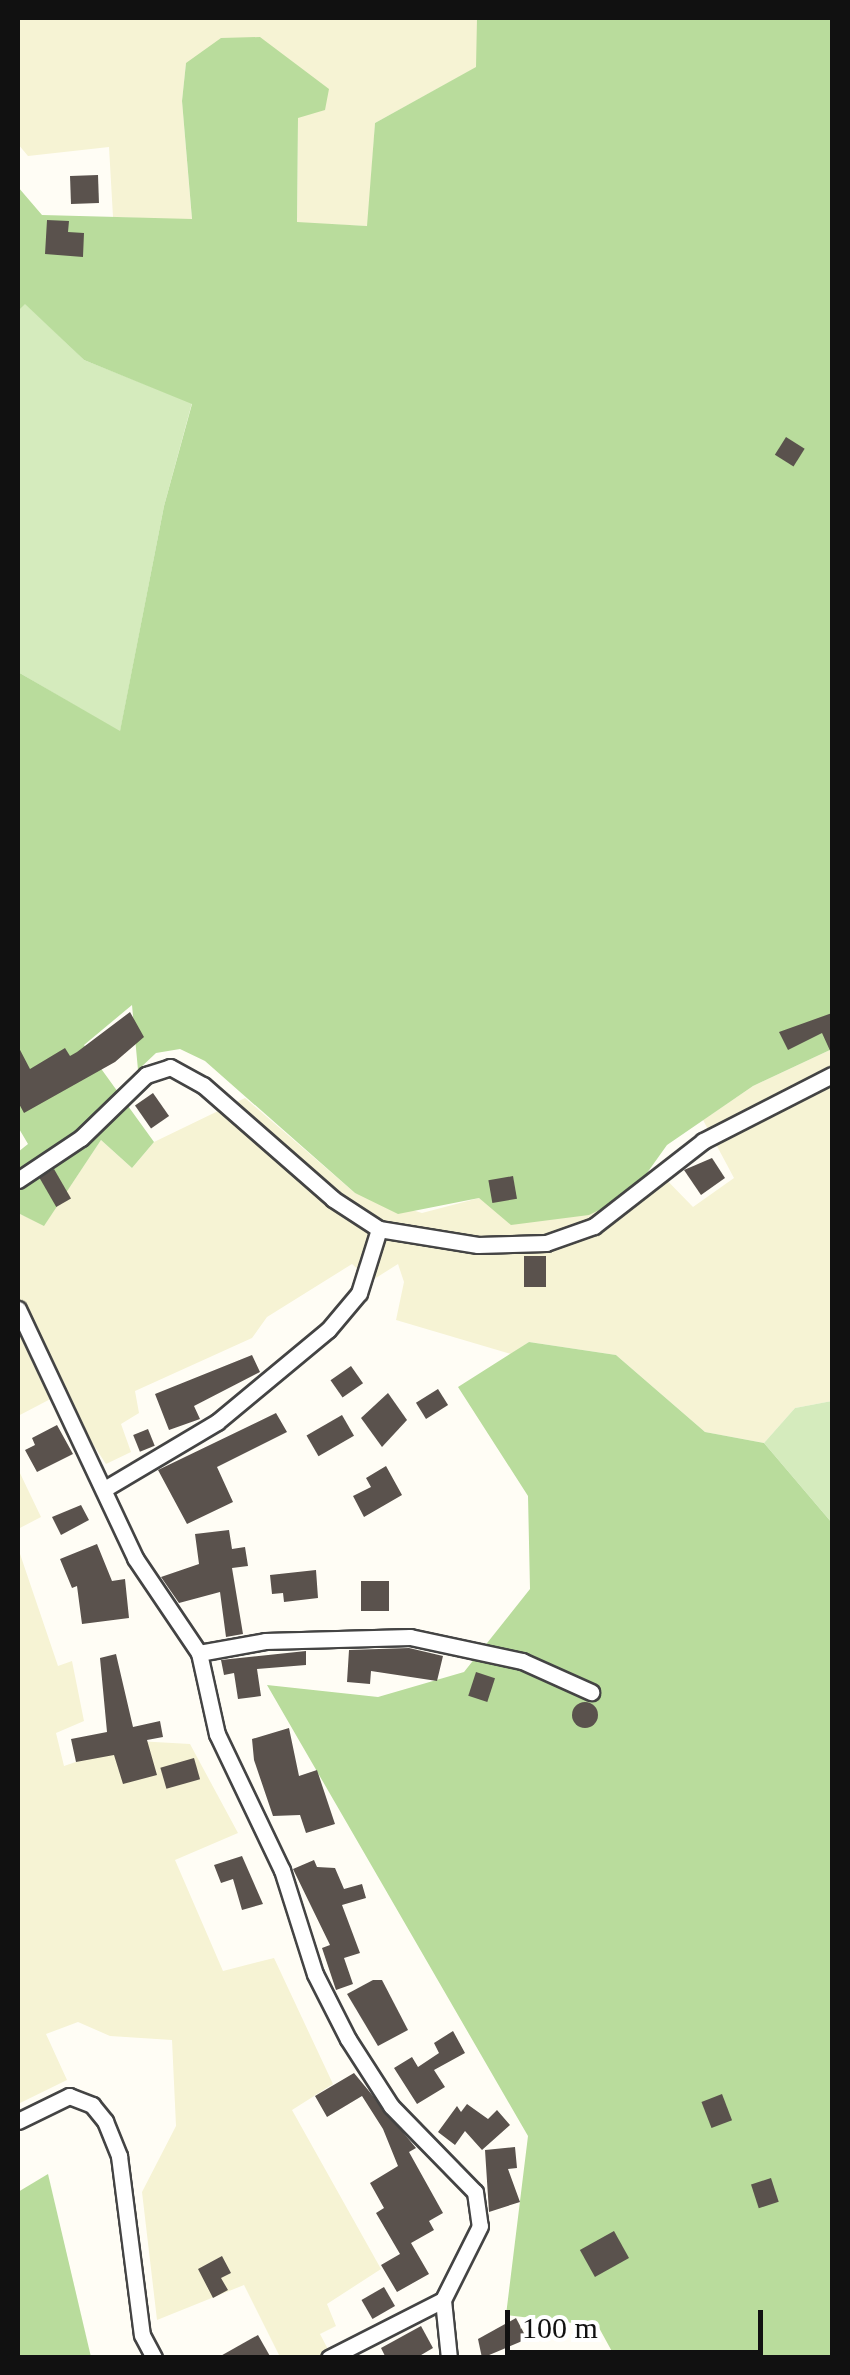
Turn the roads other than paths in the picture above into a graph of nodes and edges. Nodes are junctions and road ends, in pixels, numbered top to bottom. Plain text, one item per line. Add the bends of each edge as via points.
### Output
1 (832, 1075) edge
2 (18, 1180) edge
3 (379, 1229) junction
4 (18, 1309) edge
5 (106, 1488) junction
6 (199, 1653) junction
7 (591, 1692) dead end
8 (18, 2121) edge
9 (442, 2300) junction
10 (154, 2358) edge
11 (329, 2358) edge
12 (449, 2358) edge

1 - 3 street via 729,1125 616,1211 568,1237 478,1245
2 - 3 street via 82,1138 146,1075 170,1068 203,1085 334,1199
3 - 5 street via 359,1292 328,1330 217,1422
4 - 5 street
5 - 6 street via 144,1575
6 - 7 street via 264,1642 410,1637 522,1660
6 - 9 street via 216,1734 282,1870 315,1974 348,2039 391,2106 469,2182 477,2200 480,2226
8 - 10 street via 69,2096 92,2105 105,2121 129,2213 142,2335
9 - 11 street
9 - 12 street

